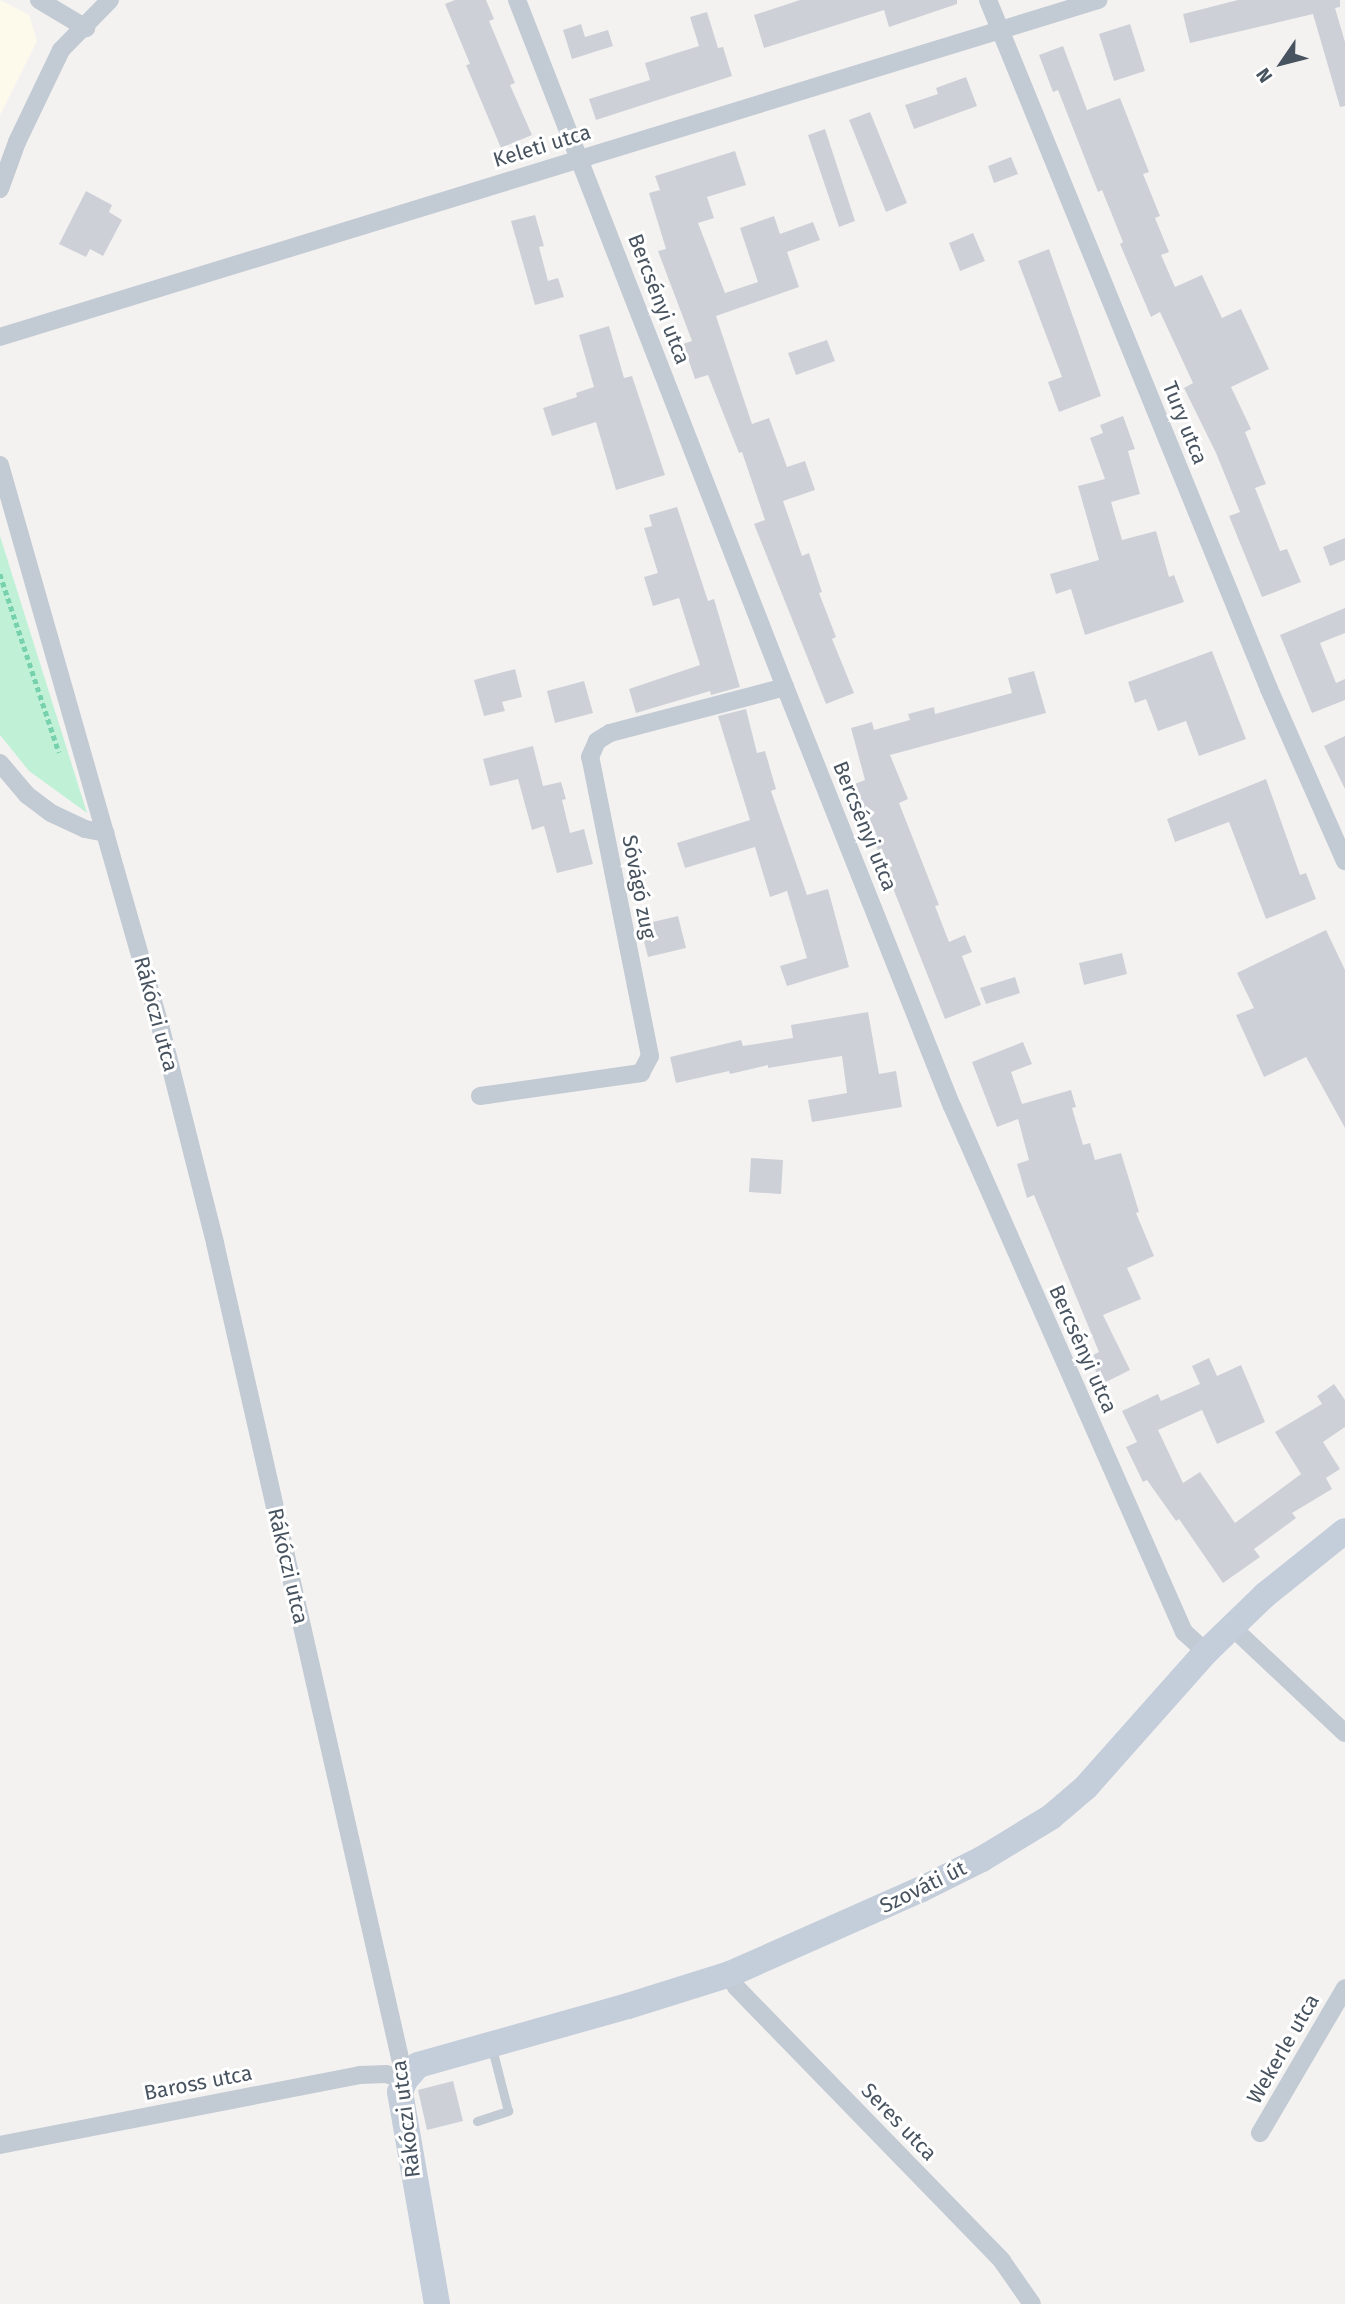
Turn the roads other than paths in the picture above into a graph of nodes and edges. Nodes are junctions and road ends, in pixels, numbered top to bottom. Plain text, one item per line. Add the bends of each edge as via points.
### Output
1 (39, 0) edge
2 (110, 0) edge
3 (517, 0) edge
4 (988, 0) edge
5 (1098, 0) edge
6 (86, 28) junction
7 (1001, 32) junction
8 (580, 158) junction
9 (0, 189) edge
10 (0, 337) edge
11 (1, 475) edge
12 (785, 687) junction
13 (0, 763) edge
14 (106, 833) junction
15 (1345, 861) edge
16 (480, 1096) dead end
17 (1345, 1531) edge
18 (1232, 1627) junction
19 (1206, 1652) junction
20 (1345, 1733) edge
21 (730, 1974) junction
22 (1345, 1988) edge
23 (491, 2046) junction
24 (405, 2080) junction
25 (477, 2122) dead end
26 (1260, 2133) dead end
27 (0, 2145) edge
28 (437, 2304) edge
29 (1032, 2304) edge

1 - 6 street
2 - 6 street
3 - 8 street, Bercsényi utca
4 - 7 street, Tury utca
5 - 7 street, Keleti utca
6 - 9 street via 61,50
7 - 8 street, Keleti utca
7 - 15 street, Tury utca via 1264,676
8 - 10 street, Keleti utca
8 - 12 street, Bercsényi utca
11 - 14 street, Rákóczi utca
12 - 16 street, Sóvágó zug via 610,733 597,741 590,757 650,1056 641,1073
12 - 19 street, Bercsényi utca via 953,1106 1072,1379 1184,1632
13 - 14 street via 27,795 51,813
14 - 24 street, Rákóczi utca via 215,1243
17 - 18 main road, Szováti út
18 - 19 main road, Szováti út
18 - 20 street
19 - 21 main road, Szováti út via 1125,1746 1051,1817 920,1890
21 - 23 main road, Szováti út
21 - 29 street, Seres utca via 736,1987 1002,2261
22 - 26 street, Wekerle utca
23 - 24 main road, Szováti út via 418,2065
23 - 25 lane via 508,2112
24 - 27 street, Baross utca via 386,2074 360,2075
24 - 28 main road, Rákóczi utca via 401,2107

